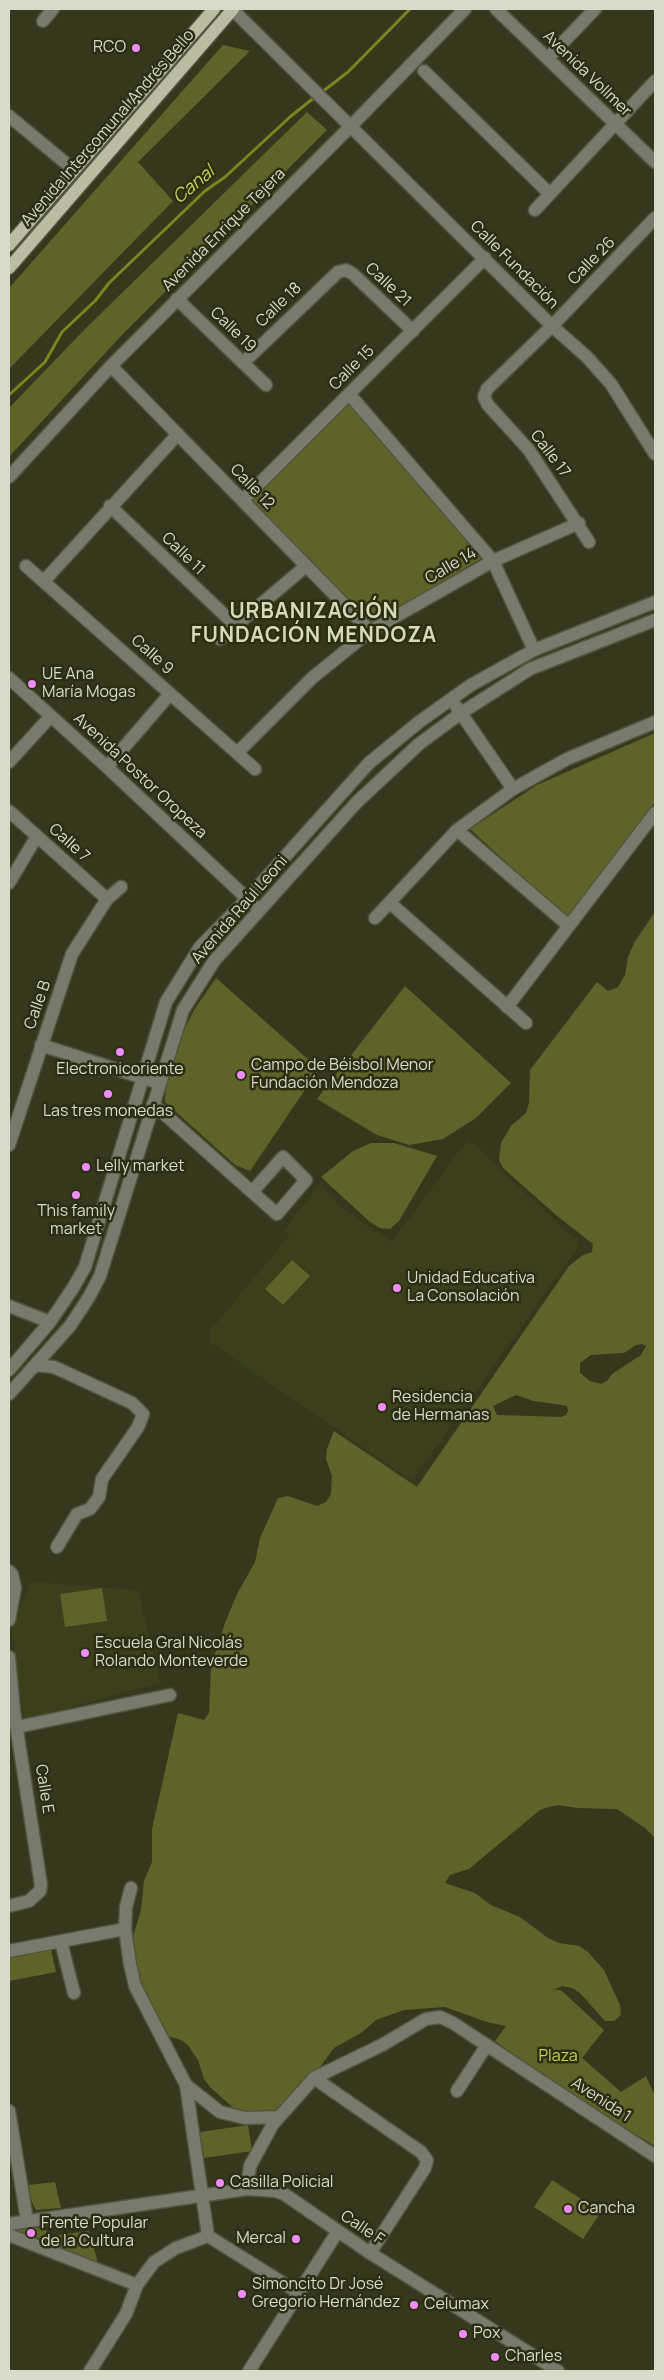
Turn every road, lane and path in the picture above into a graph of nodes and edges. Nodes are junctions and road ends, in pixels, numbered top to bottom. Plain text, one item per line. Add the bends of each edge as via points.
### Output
1 (53, 9) edge
2 (214, 9) edge
3 (232, 9) edge
4 (465, 9) edge
5 (496, 9) edge
6 (595, 9) edge
7 (42, 21) dead end
8 (548, 58) junction
9 (424, 71) dead end
10 (655, 81) edge
11 (9, 116) edge
12 (616, 124) junction
13 (351, 126) junction
14 (655, 162) edge
15 (74, 170) junction
16 (550, 194) junction
17 (534, 210) dead end
18 (655, 218) edge
19 (9, 245) edge
20 (485, 258) junction
21 (9, 268) edge
22 (338, 272) joint
23 (178, 300) junction
24 (552, 326) junction
25 (413, 331) junction
26 (243, 363) junction
27 (111, 366) junction
28 (266, 385) dead end
29 (487, 389) joint
30 (349, 394) junction
31 (178, 434) junction
32 (655, 454) edge
33 (9, 477) edge
34 (242, 500) junction
35 (110, 506) junction
36 (579, 523) junction
37 (589, 542) dead end
38 (493, 561) junction
39 (26, 566) dead end
40 (306, 566) junction
41 (44, 581) junction
42 (655, 602) edge
43 (655, 620) edge
44 (234, 625) junction
45 (370, 631) junction
46 (220, 639) dead end
47 (534, 650) junction
48 (9, 678) edge
49 (170, 694) junction
50 (451, 699) junction
51 (461, 713) junction
52 (51, 716) junction
53 (655, 722) edge
54 (237, 753) junction
55 (9, 762) edge
56 (107, 766) junction
57 (255, 770) dead end
58 (513, 789) junction
59 (9, 811) edge
60 (655, 813) edge
61 (457, 830) junction
62 (37, 836) junction
63 (9, 883) edge
64 (121, 888) dead end
65 (247, 899) junction
66 (107, 900) junction
67 (390, 903) junction
68 (260, 910) junction
69 (376, 918) dead end
70 (569, 926) junction
71 (507, 1007) junction
72 (526, 1023) dead end
73 (41, 1045) junction
74 (142, 1078) junction
75 (159, 1083) junction
76 (152, 1104) junction
77 (9, 1141) edge
78 (252, 1192) junction
79 (86, 1263) junction
80 (102, 1269) junction
81 (9, 1306) edge
82 (50, 1322) junction
83 (35, 1365) junction
84 (9, 1370) edge
85 (9, 1394) edge
86 (57, 1546) dead end
87 (9, 1571) edge
88 (9, 1620) edge
89 (9, 1657) edge
90 (170, 1695) dead end
91 (12, 1712) edge
92 (17, 1727) junction
93 (131, 1888) dead end
94 (9, 1906) edge
95 (126, 1929) junction
96 (61, 1942) junction
97 (9, 1951) edge
98 (74, 1993) dead end
99 (487, 2045) junction
100 (314, 2078) junction
101 (186, 2084) junction
102 (457, 2091) dead end
103 (9, 2111) edge
104 (278, 2118) junction
105 (655, 2156) edge
106 (248, 2189) junction
107 (203, 2197) junction
108 (27, 2220) junction
109 (9, 2224) edge
110 (338, 2231) junction
111 (9, 2235) edge
112 (208, 2236) junction
113 (370, 2253) junction
114 (137, 2285) junction
115 (299, 2293) junction
116 (90, 2371) edge
117 (249, 2371) edge
118 (558, 2371) edge

1 - 7 street
2 - 15 main road, Avenida Intercomunal Andrés Bello
3 - 13 street, Calle Fundación
3 - 21 main road, Avenida Intercomunal Andrés Bello
4 - 13 street, Avenida Enrique Tejera
5 - 8 street, Avenida Vollmer
6 - 8 street
8 - 12 street, Avenida Vollmer
9 - 16 street
10 - 12 street
11 - 15 street
12 - 14 street, Avenida Vollmer
12 - 16 street
13 - 20 street, Calle Fundación
13 - 23 street, Avenida Enrique Tejera
15 - 19 main road, Avenida Intercomunal Andrés Bello
16 - 17 street
18 - 24 street, Calle 26
20 - 24 street, Calle Fundación
20 - 25 street, Calle 15
22 - 25 street, Calle 21 via 346,270 353,274
22 - 26 street, Calle 18
23 - 26 street, Calle 19
23 - 27 street, Avenida Enrique Tejera
24 - 29 street, Calle 26
24 - 32 street, Calle Fundación via 611,384
25 - 30 street, Calle 15
26 - 28 street, Calle 19
27 - 31 street, Calle 12
27 - 33 street, Avenida Enrique Tejera
29 - 36 street, Calle 17 via 484,397 488,405 529,450
30 - 34 street, Calle 15
30 - 38 street
31 - 34 street, Calle 12
31 - 35 street
34 - 40 street, Calle 12
35 - 41 street
35 - 44 street, Calle 11
36 - 37 street, Calle 17
36 - 38 street, Calle 14
38 - 45 street, Calle 14
38 - 47 street
39 - 41 street, Calle 9
40 - 44 street
40 - 45 street, Calle 12
41 - 49 street, Calle 9
42 - 47 street, Avenida Raúl Leoni
43 - 51 street, Avenida Raúl Leoni via 530,669
44 - 46 street
45 - 54 street, Calle 14 via 312,678
47 - 50 street, Avenida Raúl Leoni
48 - 52 street, Avenida Postor Oropeza
49 - 54 street, Calle 9
49 - 56 street
50 - 51 street
50 - 65 street, Avenida Raúl Leoni via 369,763
51 - 58 street
51 - 68 street, Avenida Raúl Leoni via 419,744 356,803
52 - 55 street
52 - 56 street, Avenida Postor Oropeza
53 - 58 street via 568,759
54 - 57 street, Calle 9
56 - 65 street, Avenida Postor Oropeza
58 - 61 street
59 - 62 street, Calle 7
60 - 70 street
61 - 67 street
61 - 70 street
62 - 63 street
62 - 66 street, Calle 7
64 - 66 street, Calle B
65 - 68 street, Avenida Postor Oropeza
65 - 74 street, Avenida Raúl Leoni via 200,947 166,1002
66 - 73 street, Calle B via 72,954
67 - 69 street
67 - 71 street
68 - 75 street, Avenida Raúl Leoni via 214,961 183,1010
70 - 71 street
71 - 72 street
73 - 74 street
73 - 77 street, Calle B
74 - 75 street
74 - 79 street, Avenida Raúl Leoni
75 - 76 street, Avenida Raúl Leoni
76 - 78 street
76 - 80 street, Avenida Raúl Leoni
78 - 78 street via 277,1214 306,1180 284,1157
79 - 80 street
79 - 82 street, Avenida Raúl Leoni via 74,1288
80 - 83 street, Avenida Raúl Leoni via 70,1326
81 - 82 street
82 - 84 street, Avenida Raúl Leoni
83 - 85 street, Avenida Raúl Leoni
83 - 86 street via 54,1367 132,1403 143,1414 138,1427 102,1479 99,1497 90,1509 77,1514
87 - 88 street via 15,1588
89 - 91 street, Calle E
90 - 92 street
91 - 92 street, Calle E
92 - 94 street, Calle E via 41,1885 40,1891 30,1900
93 - 95 street via 126,1907
95 - 96 street
95 - 101 street via 134,1986
96 - 97 street
96 - 98 street
99 - 100 street, Avenida 1 via 440,2017 426,2019
99 - 102 street
99 - 105 street, Avenida 1
100 - 104 street
100 - 113 street via 421,2152 426,2160 425,2168
101 - 104 street via 220,2112 244,2118
101 - 107 street
103 - 108 street
104 - 106 street via 250,2166
106 - 107 street, Calle F
106 - 110 street, Calle F via 284,2194
107 - 108 street, Calle F
107 - 112 street
108 - 109 street, Calle F
110 - 113 street, Calle F
110 - 115 street
111 - 114 street
112 - 114 street via 176,2248 154,2262
112 - 115 street
113 - 118 street, Calle F
114 - 116 street via 126,2314
115 - 117 street

